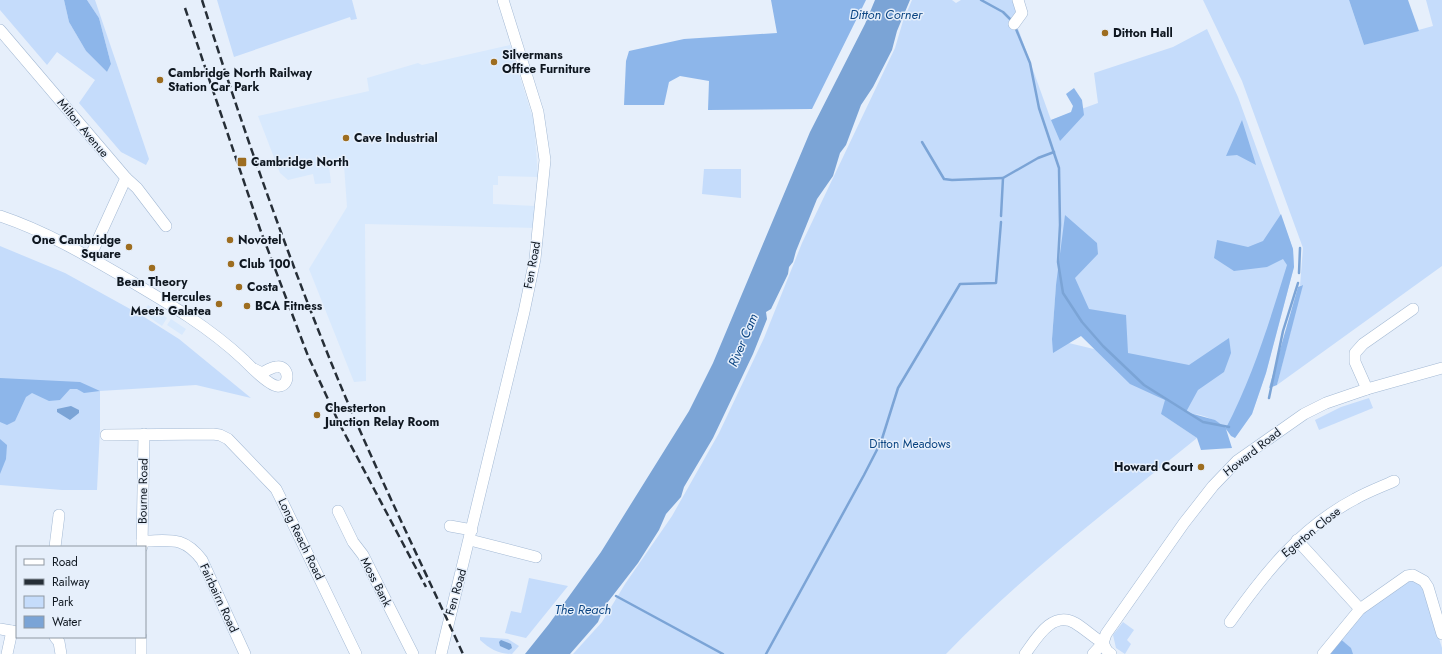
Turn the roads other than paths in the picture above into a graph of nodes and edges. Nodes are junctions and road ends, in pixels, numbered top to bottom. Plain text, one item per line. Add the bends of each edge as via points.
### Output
1 (503, 0) edge
2 (1018, 0) edge
3 (1014, 24) dead end
4 (0, 30) edge
5 (126, 178) junction
6 (0, 216) edge
7 (166, 226) dead end
8 (90, 257) junction
9 (1413, 309) dead end
10 (1442, 368) edge
11 (254, 369) junction
12 (271, 369) junction
13 (271, 384) junction
14 (1367, 389) junction
15 (144, 434) junction
16 (106, 435) dead end
17 (1394, 481) dead end
18 (338, 511) dead end
19 (60, 516) dead end
20 (450, 526) dead end
21 (471, 535) junction
22 (1297, 540) junction
23 (142, 544) edge
24 (55, 546) edge
25 (536, 557) dead end
26 (1438, 607) edge
27 (1360, 609) junction
28 (1230, 622) dead end
29 (0, 629) edge
30 (15, 632) edge
31 (1442, 634) edge
32 (57, 638) edge
33 (141, 638) edge
34 (1103, 643) junction
35 (7, 654) edge
36 (61, 654) edge
37 (141, 654) edge
38 (245, 654) edge
39 (356, 654) edge
40 (413, 654) edge
41 (441, 654) edge
42 (1025, 654) edge
43 (1093, 654) edge
44 (1111, 654) edge
45 (1323, 654) edge

1 - 21 street, Fen Road via 538,112 545,160 535,259
2 - 3 street via 1022,13
4 - 5 street, Milton Avenue
5 - 7 street, Milton Avenue
5 - 8 street
6 - 8 street
8 - 11 street via 206,328
9 - 14 street via 1363,344 1355,353 1355,362
10 - 14 street, Howard Road
11 - 12 street via 262,373
11 - 13 street
12 - 13 street via 268,379
12 - 13 street via 276,366 282,367 288,376 282,385
14 - 34 street, Howard Road via 1326,403 1304,414 1261,443 1226,472 1180,529 1106,634
15 - 16 street, Long Reach Road
15 - 23 street, Bourne Road
15 - 39 street, Long Reach Road via 213,434 228,439 276,489
17 - 22 street, Egerton Close via 1354,499
18 - 40 street, Moss Bank
19 - 24 street
20 - 21 street
21 - 25 street
21 - 41 street, Fen Road
22 - 27 street
22 - 28 street, Egerton Close via 1259,581
23 - 38 street, Fairbairn Road via 177,541 195,551 202,560
26 - 27 street via 1424,581 1413,575 1407,576
26 - 31 street
27 - 45 street
29 - 30 street
30 - 35 street
32 - 36 street
33 - 37 street
34 - 42 street via 1074,623 1055,621 1046,627
34 - 43 street, Howard Road
34 - 44 street

